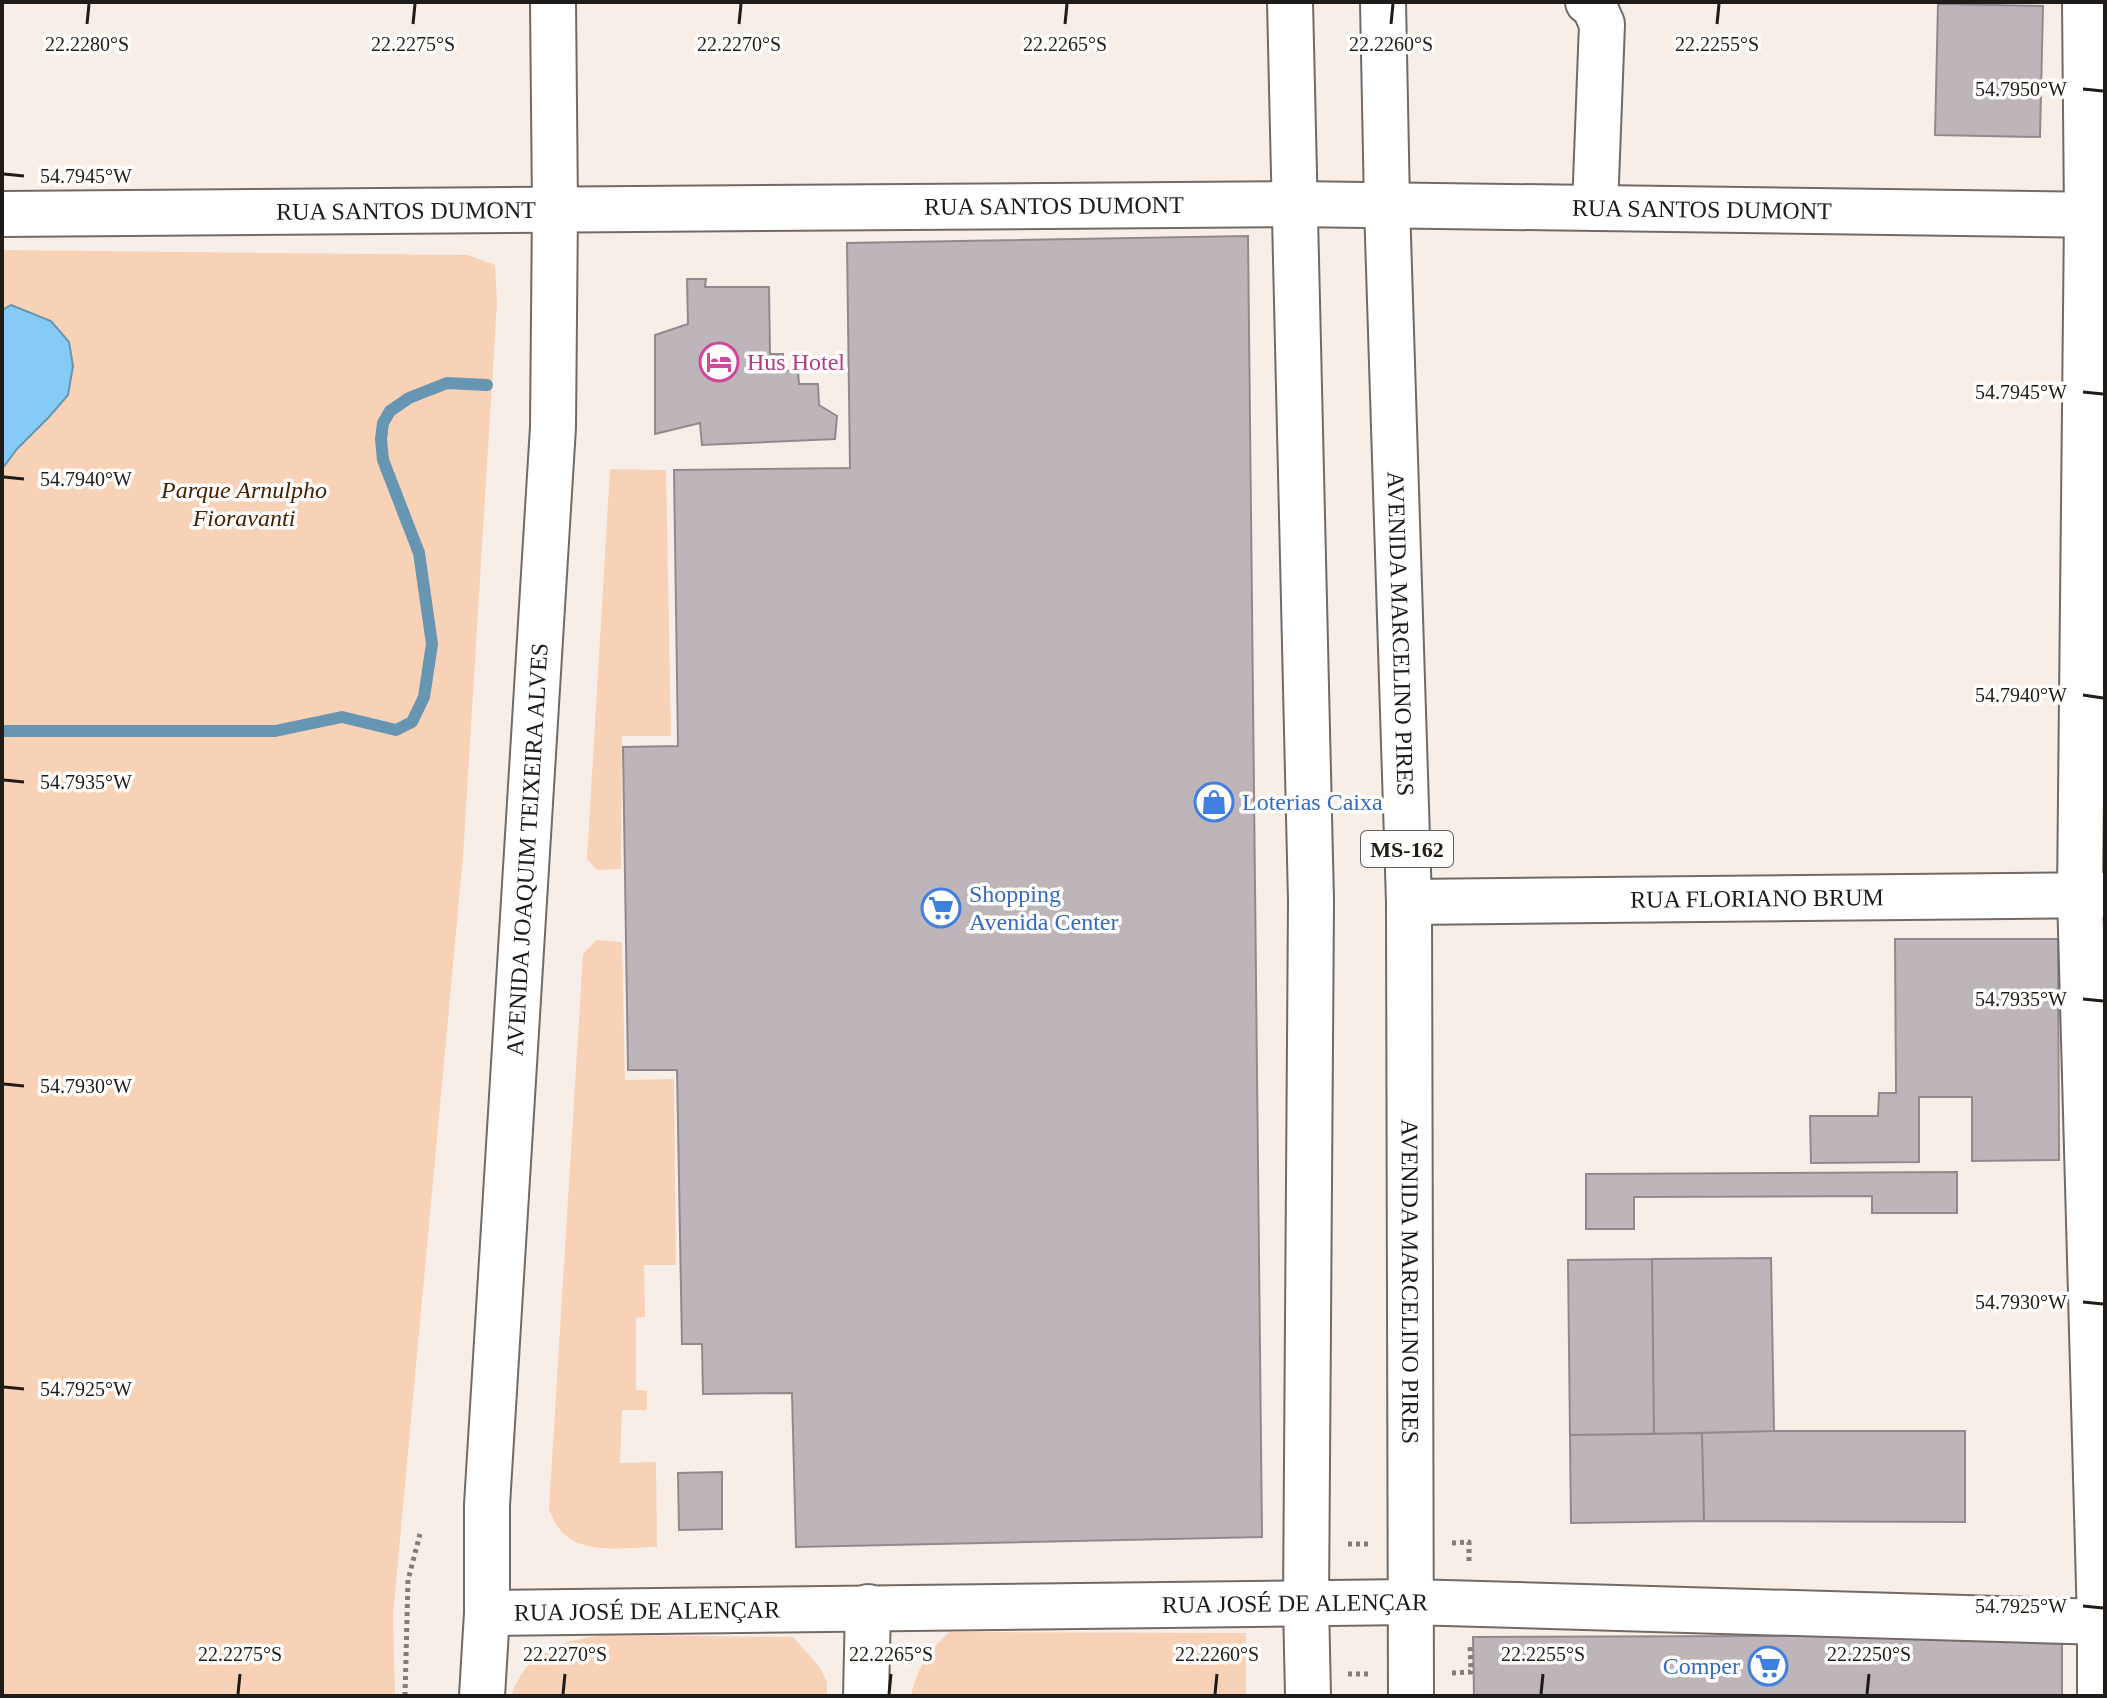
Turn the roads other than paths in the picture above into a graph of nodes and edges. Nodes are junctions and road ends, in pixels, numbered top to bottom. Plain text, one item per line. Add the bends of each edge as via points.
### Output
1 (553, 2) edge
2 (1290, 2) edge
3 (1383, 2) edge
4 (1588, 2) edge
5 (2085, 2) edge
6 (1294, 204) junction
7 (1387, 205) junction
8 (555, 208) junction
9 (1595, 208) junction
10 (2, 214) edge
11 (2096, 215) edge
12 (2092, 894) edge
13 (1409, 902) junction
14 (1410, 1602) junction
15 (1306, 1604) junction
16 (868, 1607) junction
17 (487, 1613) junction
18 (2102, 1622) edge
19 (482, 1696) edge
20 (866, 1696) edge
21 (1308, 1696) edge
22 (1411, 1696) edge
23 (2100, 1696) edge

1 - 8 main road, AVENIDA JOAQUIM TEIXEIRA ALVES
2 - 6 main road
3 - 7 main road, AVENIDA MARCELINO PIRES / MS-162
4 - 9 main road via 1602,24
5 - 11 main road
6 - 7 main road, RUA SANTOS DUMONT
6 - 8 main road, RUA SANTOS DUMONT
6 - 15 main road via 1311,901
7 - 9 main road, RUA SANTOS DUMONT
7 - 13 main road, AVENIDA MARCELINO PIRES / MS-162
8 - 10 main road, RUA SANTOS DUMONT
8 - 17 main road, AVENIDA JOAQUIM TEIXEIRA ALVES via 553,427 487,1505
9 - 11 main road, RUA SANTOS DUMONT
11 - 12 main road
12 - 13 main road, RUA FLORIANO BRUM
12 - 18 main road
13 - 14 main road, AVENIDA MARCELINO PIRES / MS-162
14 - 15 main road, RUA JOSÉ DE ALENÇAR
14 - 18 main road, RUA JOSÉ DE ALENÇAR
14 - 22 main road, AVENIDA MARCELINO PIRES / MS-162
15 - 16 main road, RUA JOSÉ DE ALENÇAR
15 - 21 main road
16 - 17 main road, RUA JOSÉ DE ALENÇAR
16 - 20 main road
17 - 19 main road, AVENIDA JOAQUIM TEIXEIRA ALVES
18 - 23 main road

